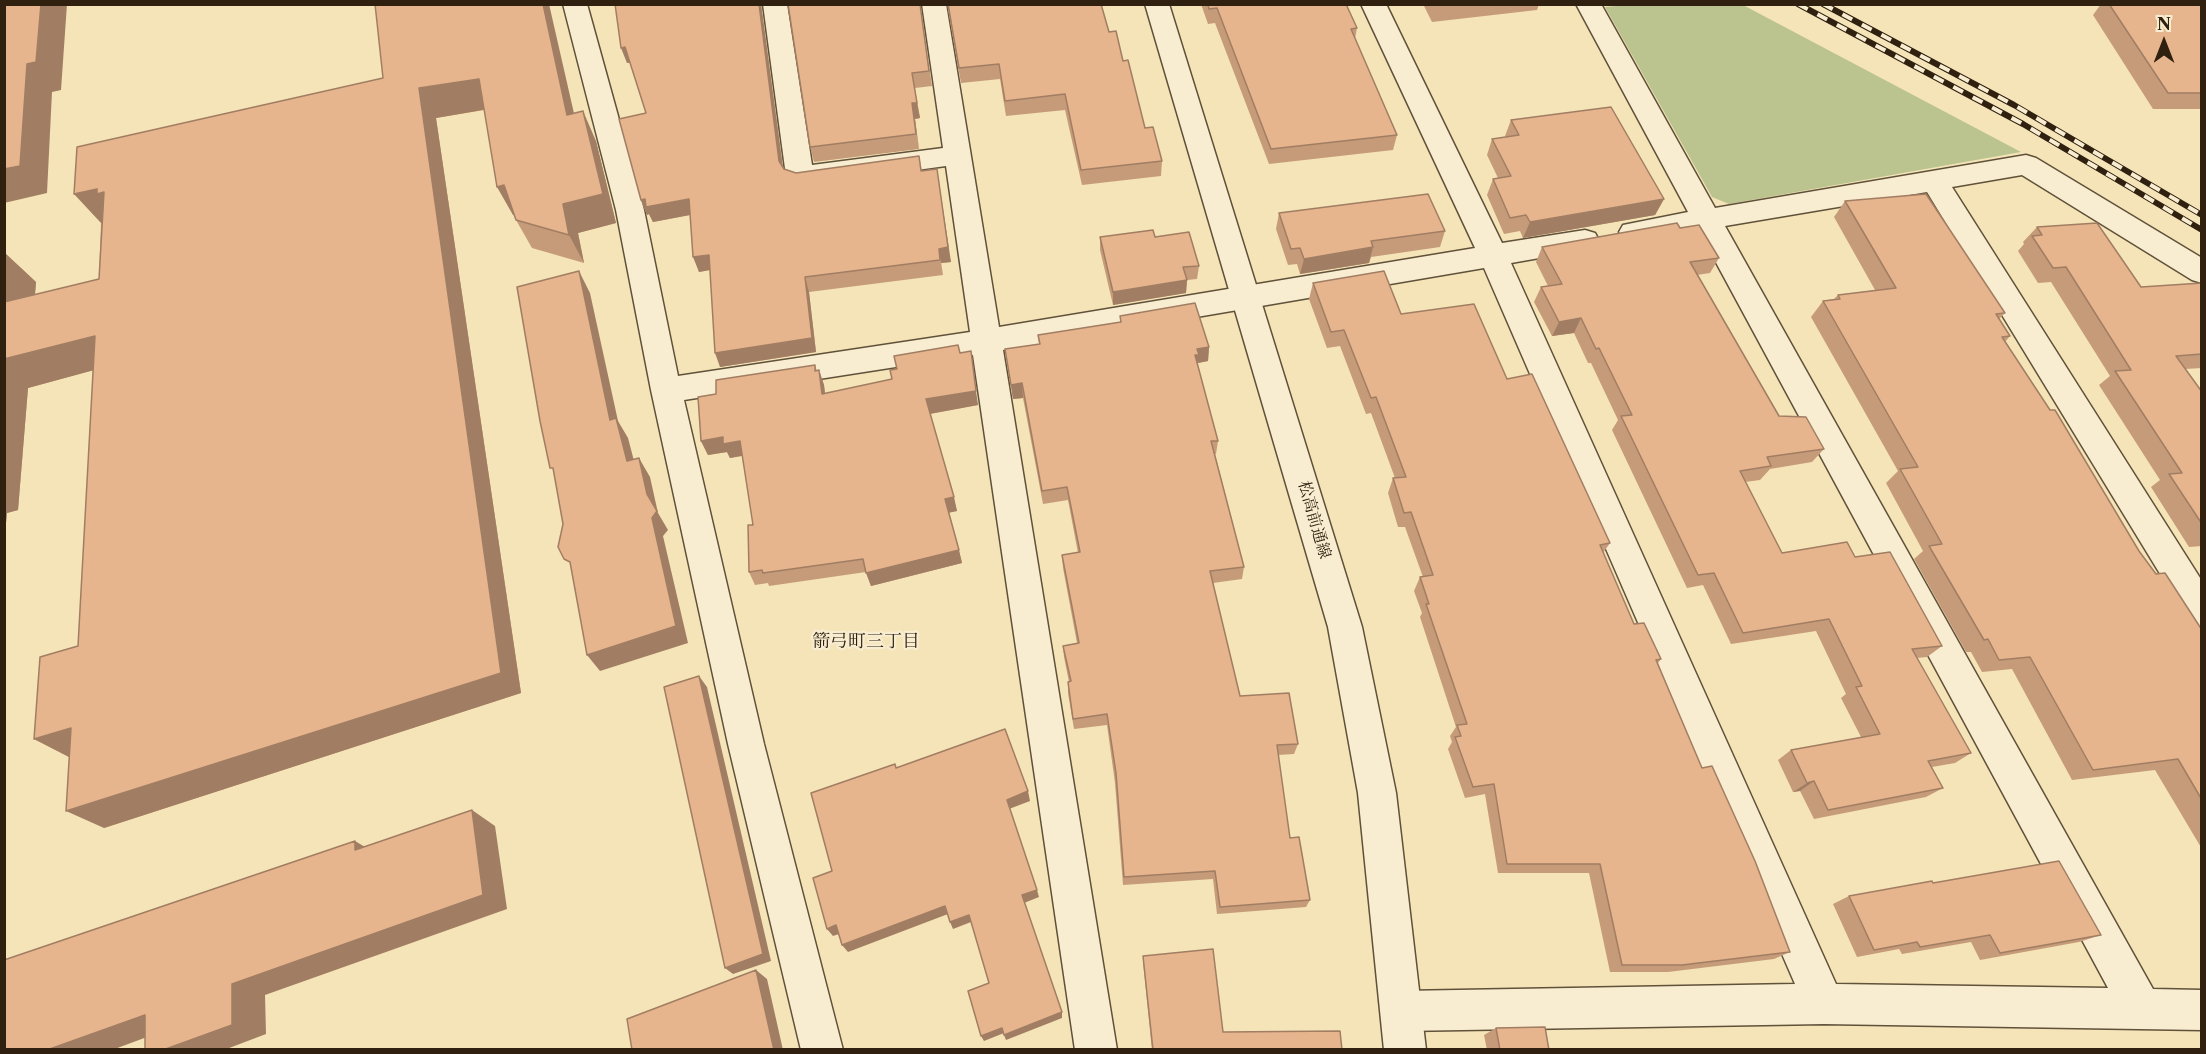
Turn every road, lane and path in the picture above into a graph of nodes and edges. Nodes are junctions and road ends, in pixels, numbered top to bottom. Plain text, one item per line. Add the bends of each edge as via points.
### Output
1 (575, 4) edge
2 (775, 4) edge
3 (934, 4) edge
4 (1157, 4) edge
5 (1373, 4) edge
6 (1588, 4) edge
7 (958, 155) junction
8 (1935, 182) junction
9 (1708, 220) junction
10 (1493, 255) junction
11 (2202, 272) edge
12 (1248, 298) junction
13 (986, 341) junction
14 (666, 390) junction
15 (2202, 612) edge
16 (1824, 1004) junction
17 (2142, 1010) junction
18 (2202, 1010) edge
19 (1404, 1030) edge
20 (822, 1050) edge
21 (1096, 1050) edge

1 - 14 street via 630,210
2 - 7 street via 800,176
3 - 7 street
4 - 12 street, 松高前通線
5 - 10 street
6 - 9 street
7 - 13 street
8 - 9 street
8 - 11 street via 2026,165
8 - 15 street
9 - 10 street
9 - 17 street
10 - 12 street
10 - 16 street
12 - 13 street
12 - 19 street, 松高前通線 via 1345,627 1377,793
13 - 14 street
13 - 21 street
14 - 20 street via 743,733
16 - 17 street
16 - 19 street
17 - 18 street

